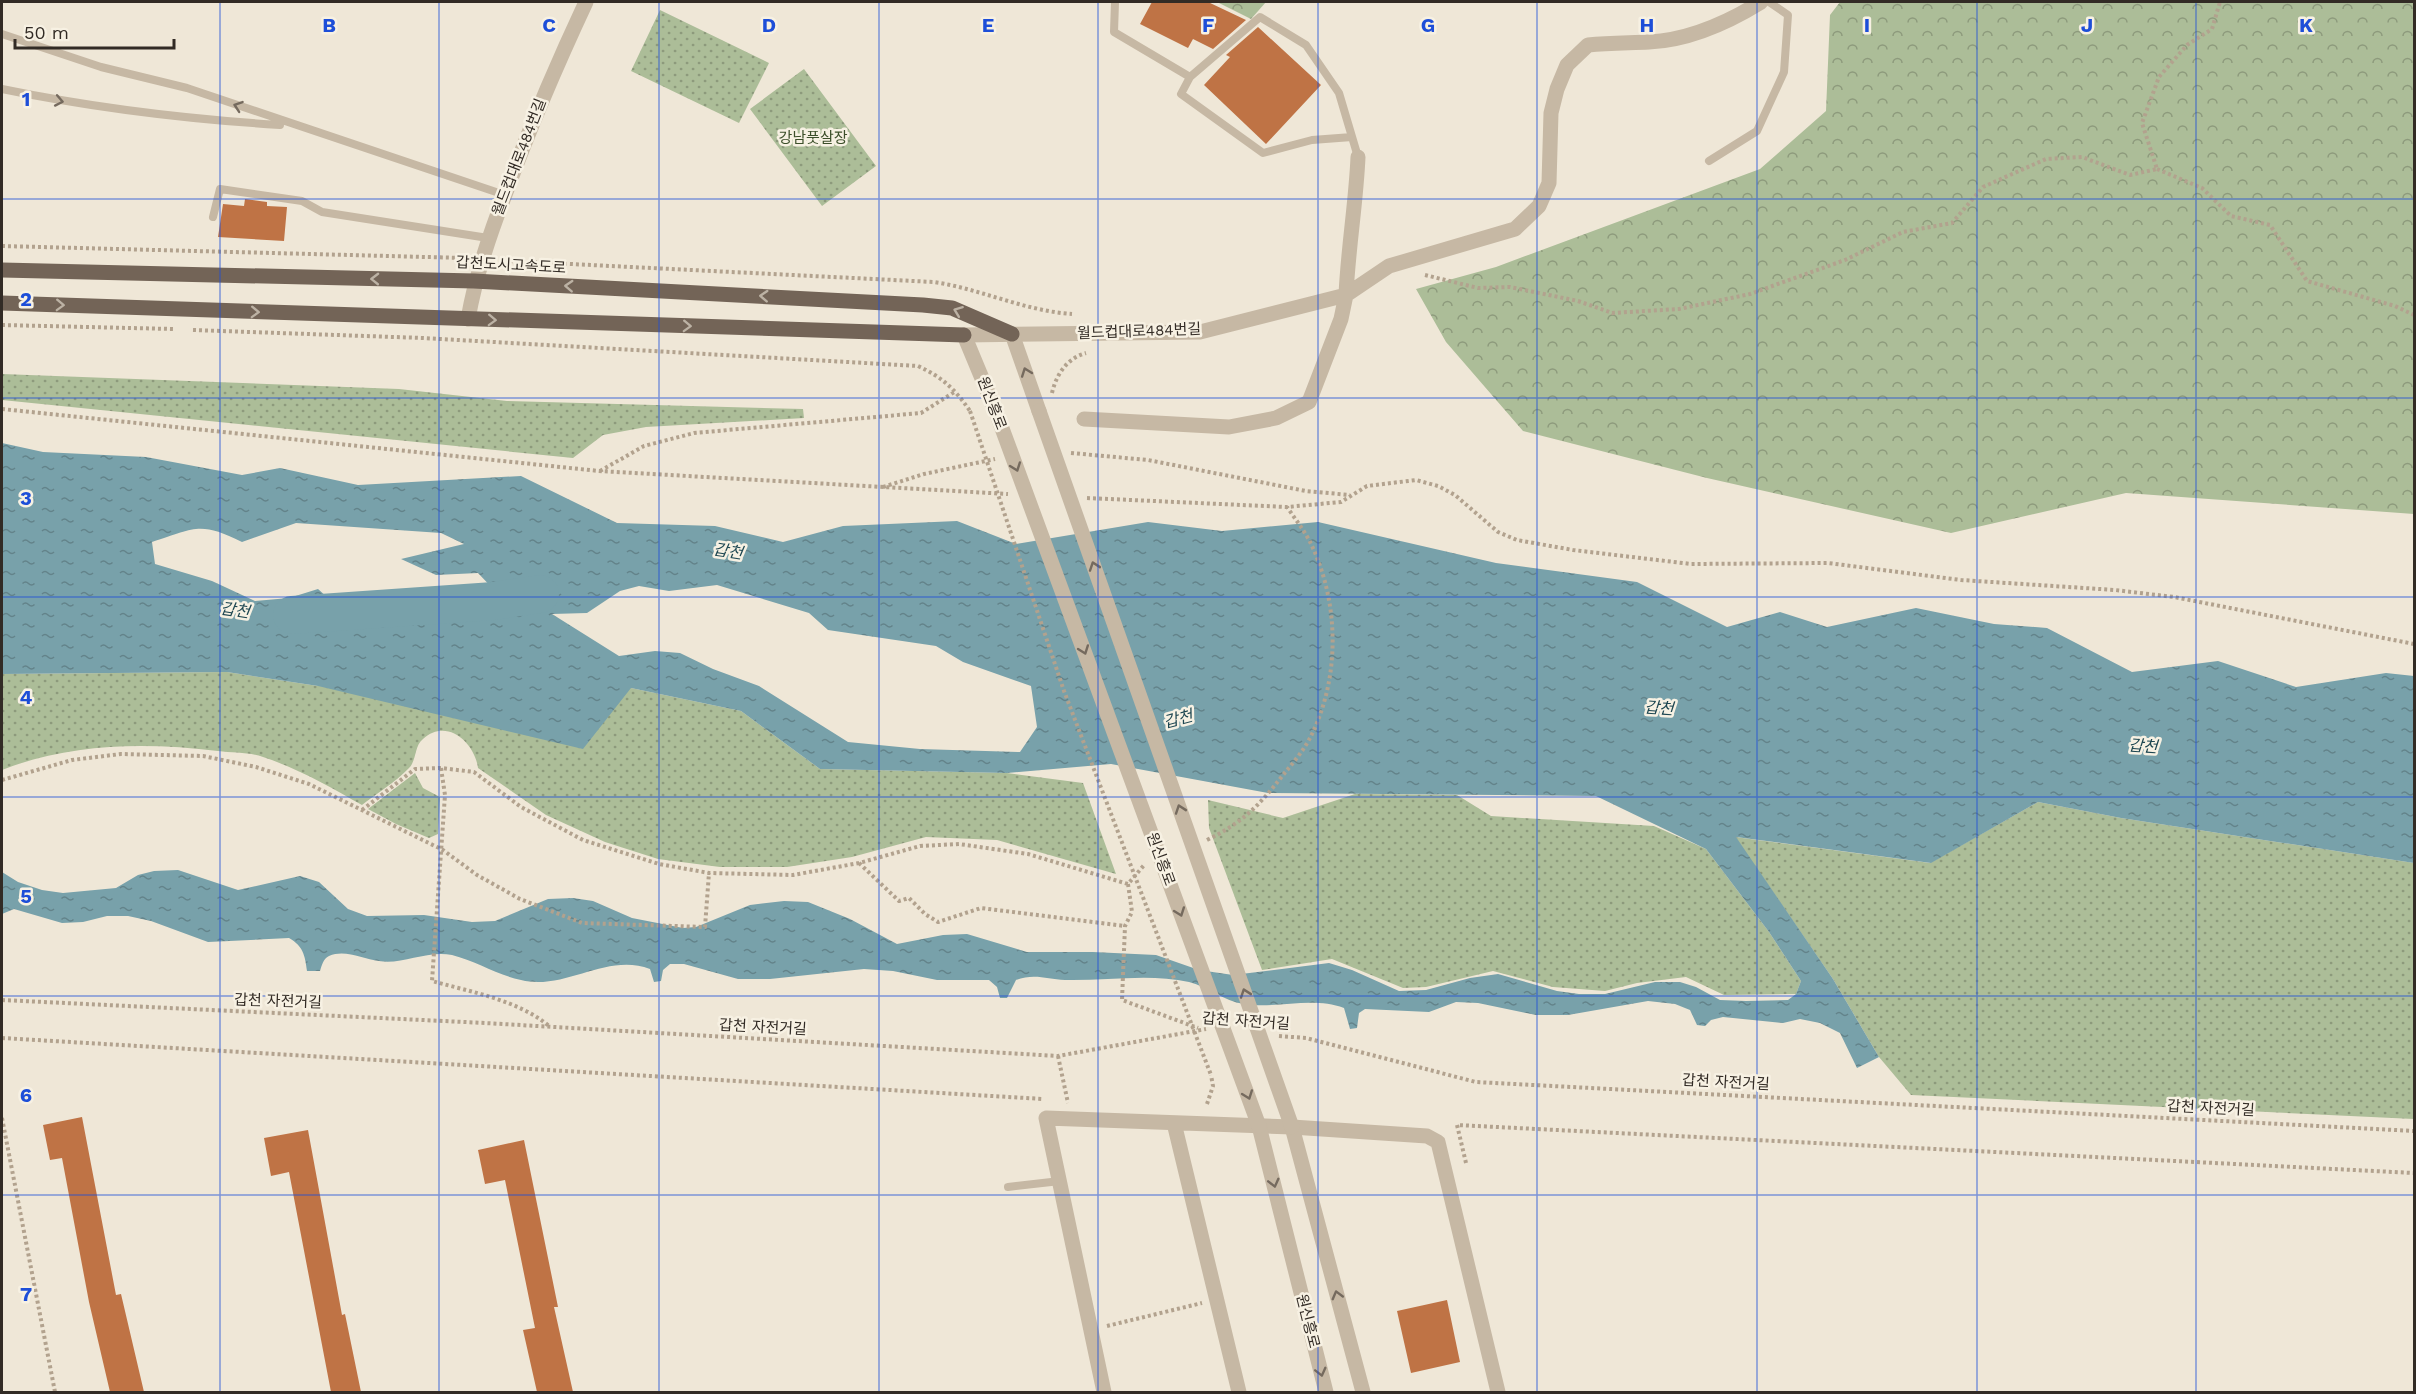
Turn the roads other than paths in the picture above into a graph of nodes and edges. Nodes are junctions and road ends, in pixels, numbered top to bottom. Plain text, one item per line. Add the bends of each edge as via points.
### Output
1 (586, 2) edge
2 (1115, 2) edge
3 (1761, 2) edge
4 (1769, 2) edge
5 (2, 34) edge
6 (1190, 77) junction
7 (2, 89) edge
8 (293, 125) junction
9 (1352, 137) junction
10 (1358, 157) joint
11 (1709, 160) dead end
12 (504, 195) junction
13 (213, 217) dead end
14 (488, 238) junction
15 (2, 270) edge
16 (474, 281) junction
17 (1346, 295) junction
18 (2, 303) edge
19 (468, 319) junction
20 (1012, 334) junction
21 (964, 335) junction
22 (1084, 419) dead end
23 (1174, 1123) junction
24 (1259, 1126) junction
25 (1292, 1127) junction
26 (1060, 1181) junction
27 (1008, 1188) dead end
28 (1104, 1392) edge
29 (1239, 1392) edge
30 (1326, 1392) edge
31 (1363, 1392) edge
32 (1498, 1392) edge

1 - 12 street, 월드컵대로484번길 via 538,104
2 - 6 lane via 1114,32
3 - 17 street, 월드컵대로484번길 via 1732,20 1688,36 1588,45 1567,65 1557,89 1551,113 1549,183 1539,206 1515,229 1389,266
4 - 11 lane via 1788,15 1784,72 1756,131
8 -> 5 lane via 187,88 101,67
6 - 9 lane via 1181,94 1263,153 1312,140
6 - 9 lane via 1260,17 1306,45 1339,93
7 -> 8 lane via 84,106 202,120
8 - 12 lane
9 - 10 lane
10 - 17 street
12 - 14 street, 월드컵대로484번길
13 - 14 lane via 220,189 302,201 322,213
14 - 16 street, 월드컵대로484번길
16 -> 15 main road, 갑천도시고속도로
16 - 19 street, 월드컵대로484번길
20 -> 16 main road, 갑천도시고속도로 via 952,308 923,305
17 - 20 street, 월드컵대로484번길 via 1200,332
17 - 22 street via 1341,319 1309,402 1276,418 1229,427
18 -> 19 main road
19 -> 21 main road
20 - 21 street, 월드컵대로484번길
25 -> 20 street, bridge
21 -> 24 street, 원신흥로, bridge via 996,412
23 - 24 street
23 - 26 street via 1046,1118
23 - 29 street
24 - 25 street
24 -> 30 street, 원신흥로
31 -> 25 street
25 - 32 street via 1427,1136 1438,1142
26 - 27 lane
26 - 28 street

